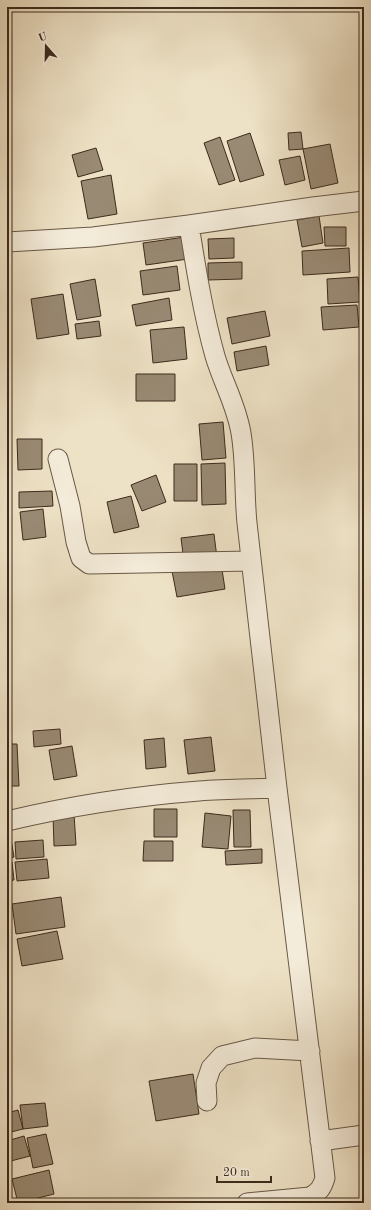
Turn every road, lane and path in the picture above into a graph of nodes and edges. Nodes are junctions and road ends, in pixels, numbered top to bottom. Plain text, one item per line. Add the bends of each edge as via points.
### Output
1 (364, 201) edge
2 (189, 225) junction
3 (7, 242) edge
4 (58, 459) dead end
5 (251, 561) junction
6 (278, 788) junction
7 (7, 821) edge
8 (310, 1050) junction
9 (207, 1101) dead end
10 (364, 1134) edge
11 (320, 1141) junction
12 (247, 1203) edge

1 - 2 street
2 - 3 street via 86,237
2 - 5 street via 202,303 212,343 239,421
4 - 5 street via 76,542 81,558 89,564
5 - 6 street
6 - 7 street via 133,797
6 - 8 street
8 - 9 street via 255,1048 222,1056 211,1068 206,1083
8 - 11 street
10 - 11 street
11 - 12 street via 324,1178 323,1186 318,1193 310,1197

